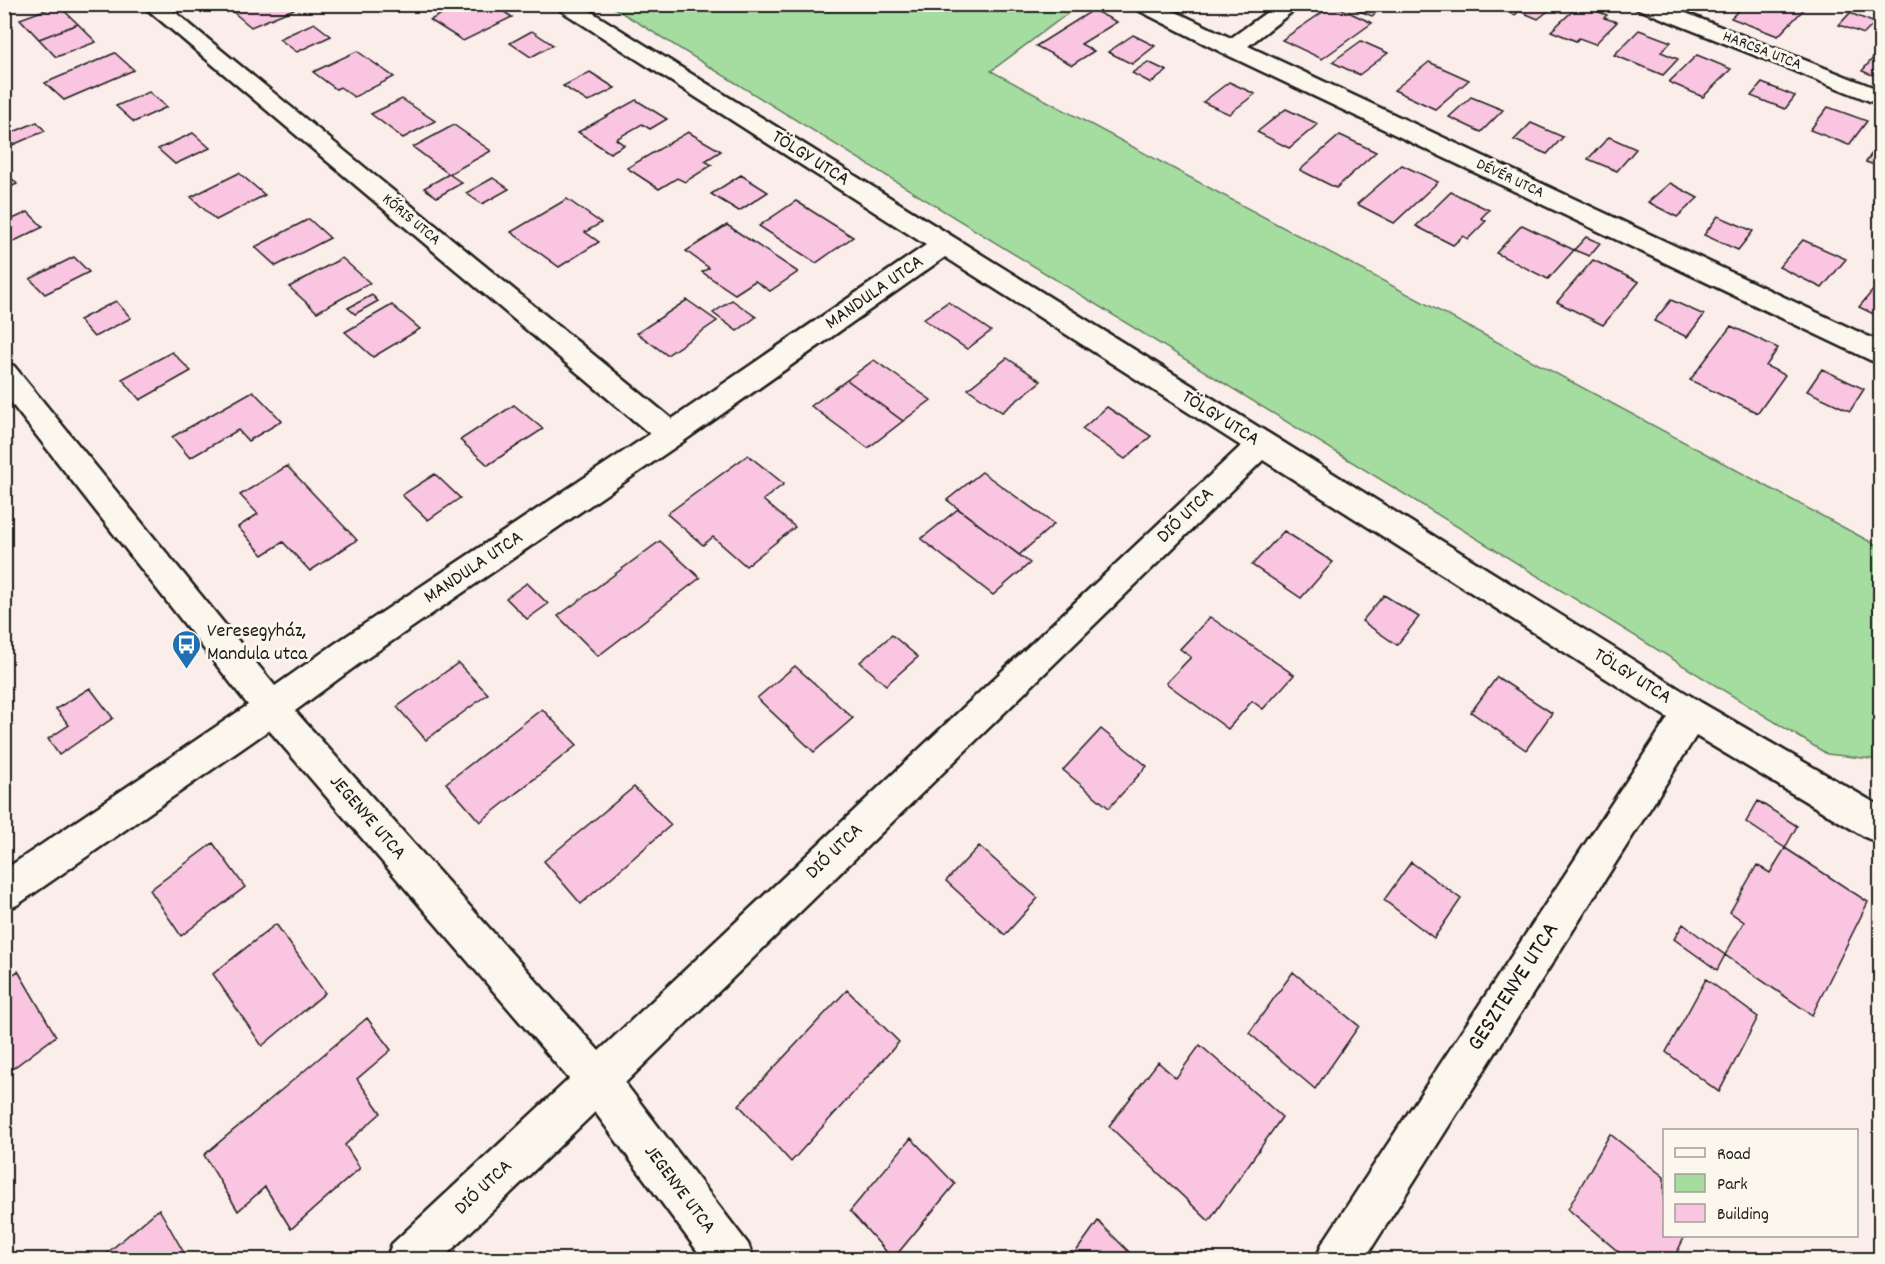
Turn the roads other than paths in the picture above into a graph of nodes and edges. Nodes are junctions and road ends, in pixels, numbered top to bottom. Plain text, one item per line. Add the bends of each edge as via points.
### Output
1 (151, 4) edge
2 (564, 4) edge
3 (1141, 4) edge
4 (1292, 4) edge
5 (1643, 4) edge
6 (1232, 48) junction
7 (1881, 98) edge
8 (945, 244) junction
9 (1881, 353) edge
10 (4, 374) edge
11 (671, 435) junction
12 (1261, 444) junction
13 (271, 708) junction
14 (1690, 714) junction
15 (1881, 826) edge
16 (4, 892) edge
17 (598, 1081) junction
18 (408, 1260) edge
19 (732, 1260) edge
20 (1338, 1260) edge

1 - 11 street, KŐRIS UTCA
2 - 8 street, TÖLGY UTCA
3 - 6 street, DÉVÉR UTCA
4 - 6 street
5 - 7 street, HARCSA UTCA
6 - 9 street, DÉVÉR UTCA
8 - 11 street, MANDULA UTCA
8 - 12 street, TÖLGY UTCA
10 - 13 street, JEGENYE UTCA
11 - 13 street, MANDULA UTCA
12 - 14 street, TÖLGY UTCA
12 - 17 street, DIÓ UTCA
13 - 16 street, MANDULA UTCA
13 - 17 street, JEGENYE UTCA
14 - 15 street, TÖLGY UTCA
14 - 20 street, GESZTENYE UTCA
17 - 18 street, DIÓ UTCA
17 - 19 street, JEGENYE UTCA

